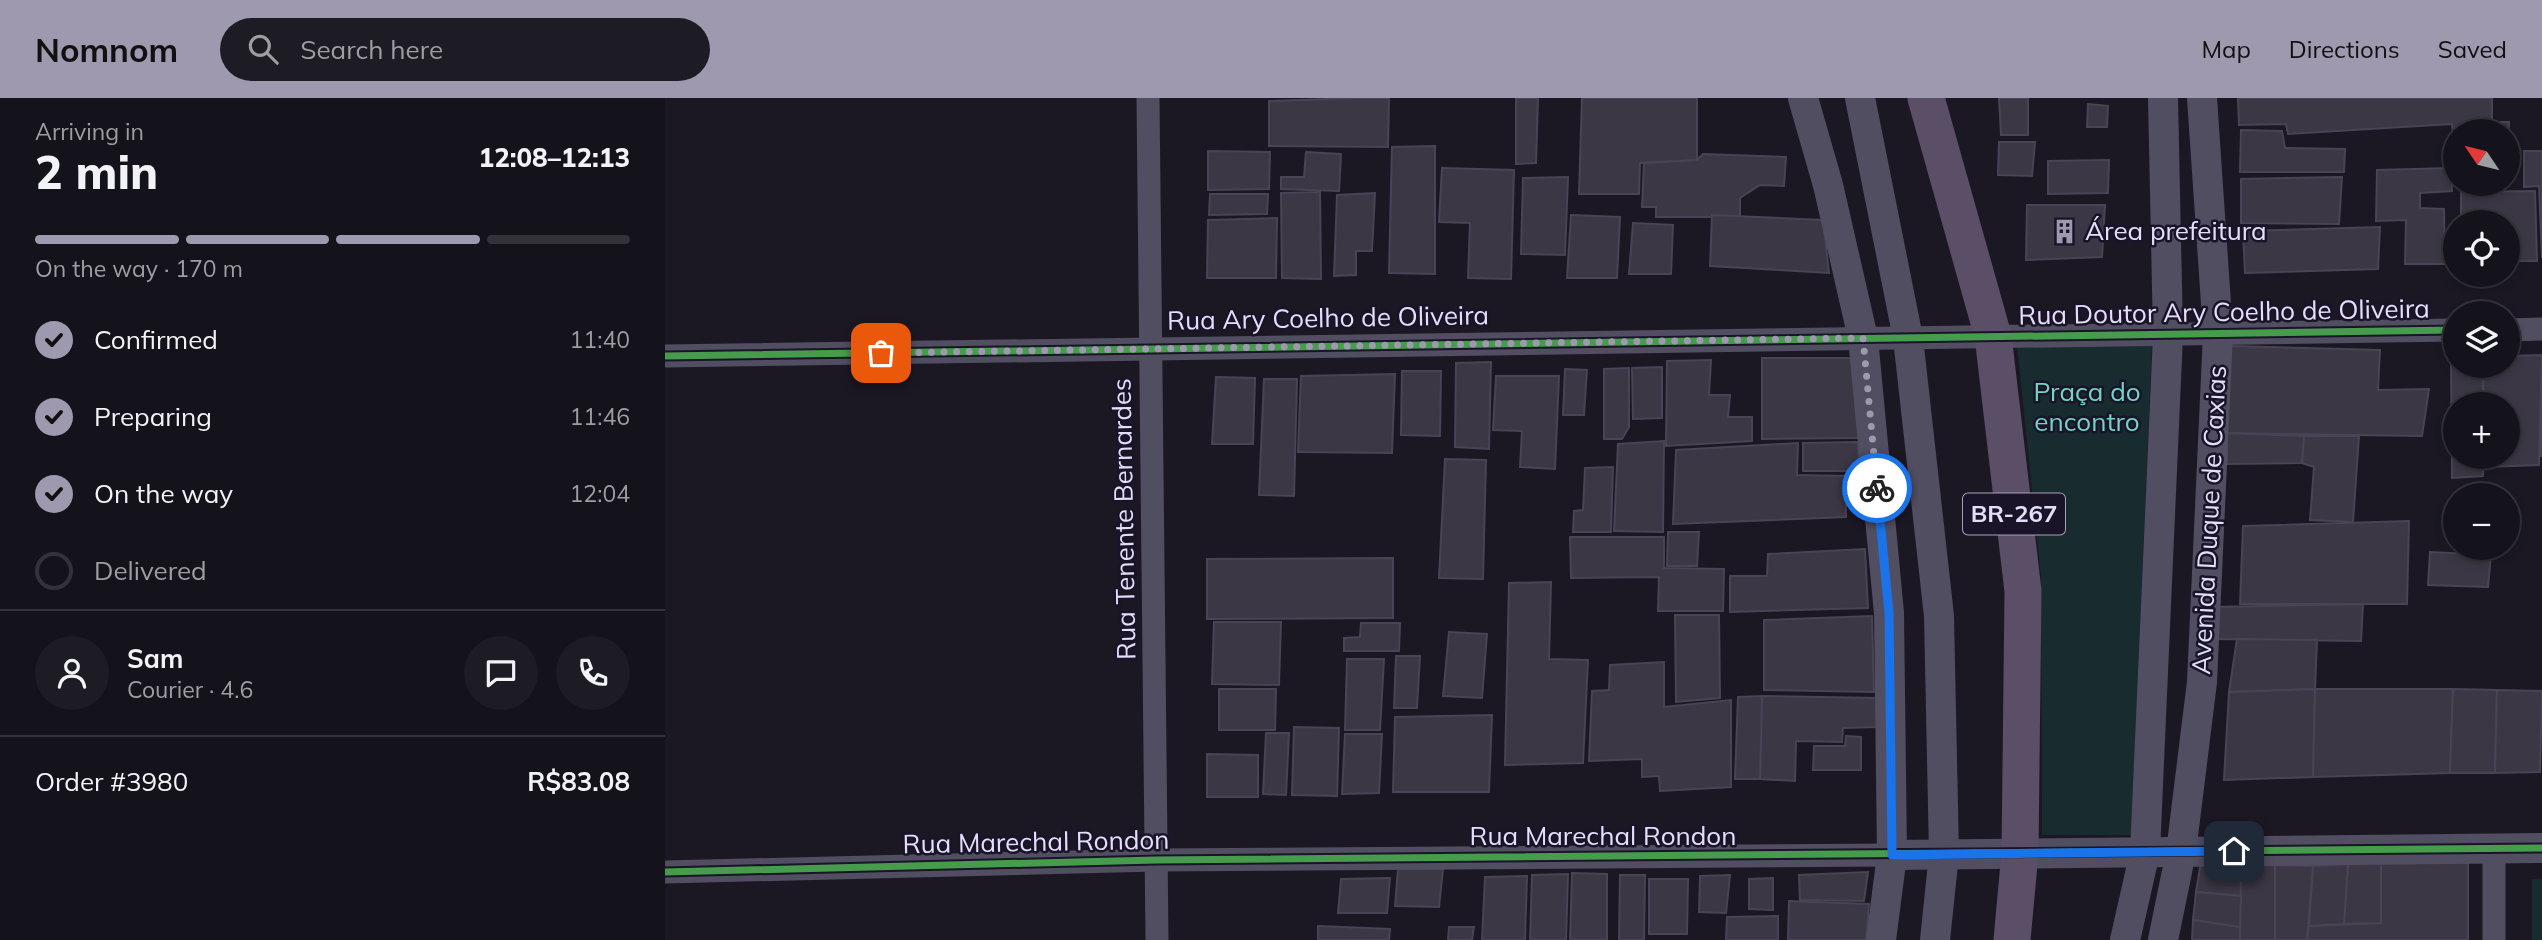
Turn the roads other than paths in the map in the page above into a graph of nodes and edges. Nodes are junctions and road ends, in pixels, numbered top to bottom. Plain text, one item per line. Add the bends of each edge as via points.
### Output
1 (1147, 98) edge
2 (1803, 98) edge
3 (1860, 98) edge
4 (1926, 98) edge
5 (2163, 98) edge
6 (2202, 98) edge
7 (2542, 329) edge
8 (2443, 330) edge
9 (2520, 330) edge
10 (2218, 333) junction
11 (2168, 335) junction
12 (1993, 336) junction
13 (1863, 338) junction
14 (1908, 338) junction
15 (1150, 349) junction
16 (665, 356) edge
17 (2542, 848) edge
18 (2494, 849) junction
19 (2145, 852) junction
20 (2181, 852) junction
21 (2020, 853) junction
22 (1944, 854) junction
23 (1892, 855) junction
24 (1156, 860) junction
25 (665, 872) edge
26 (1157, 940) edge
27 (1881, 940) edge
28 (1935, 940) edge
29 (2012, 940) edge
30 (2125, 940) edge
31 (2163, 940) edge
32 (2494, 940) edge

1 - 15 street, Rua Tenente Bernardes
2 - 13 street
3 - 14 street
4 - 12 main road, BR-267
5 - 11 street, Avenida Duque de Caxias
6 - 10 street, Avenida Duque de Caxias
7 - 9 street
8 - 10 street, Rua Doutor Ary Coelho de Oliveira
10 - 11 street, Rua Doutor Ary Coelho de Oliveira
10 - 20 street, Avenida Duque de Caxias via 2202,682
11 - 12 street, Rua Doutor Ary Coelho de Oliveira
11 - 19 street, Avenida Duque de Caxias
12 - 14 street, Rua Ary Coelho de Oliveira
12 - 21 main road, BR-267 via 2023,591
13 - 14 street, Rua Ary Coelho de Oliveira
13 - 15 street, Rua Ary Coelho de Oliveira
13 - 23 street via 1889,613
14 - 22 street via 1939,616
15 - 16 street, Rua Ary Coelho de Oliveira
15 - 24 street, Rua Tenente Bernardes
17 - 18 street, Rua Marechal Rondon
18 - 20 street, Rua Marechal Rondon
18 - 32 street
19 - 20 street, Rua Marechal Rondon
19 - 21 street, Rua Marechal Rondon
19 - 30 street, Avenida Duque de Caxias
20 - 31 street, Avenida Duque de Caxias
21 - 22 street, Rua Marechal Rondon
21 - 29 main road, BR-267
22 - 23 street, Rua Marechal Rondon
22 - 28 street
23 - 24 street, Rua Marechal Rondon
23 - 27 street
24 - 25 street, Rua Marechal Rondon
24 - 26 street, Rua Tenente Bernardes

